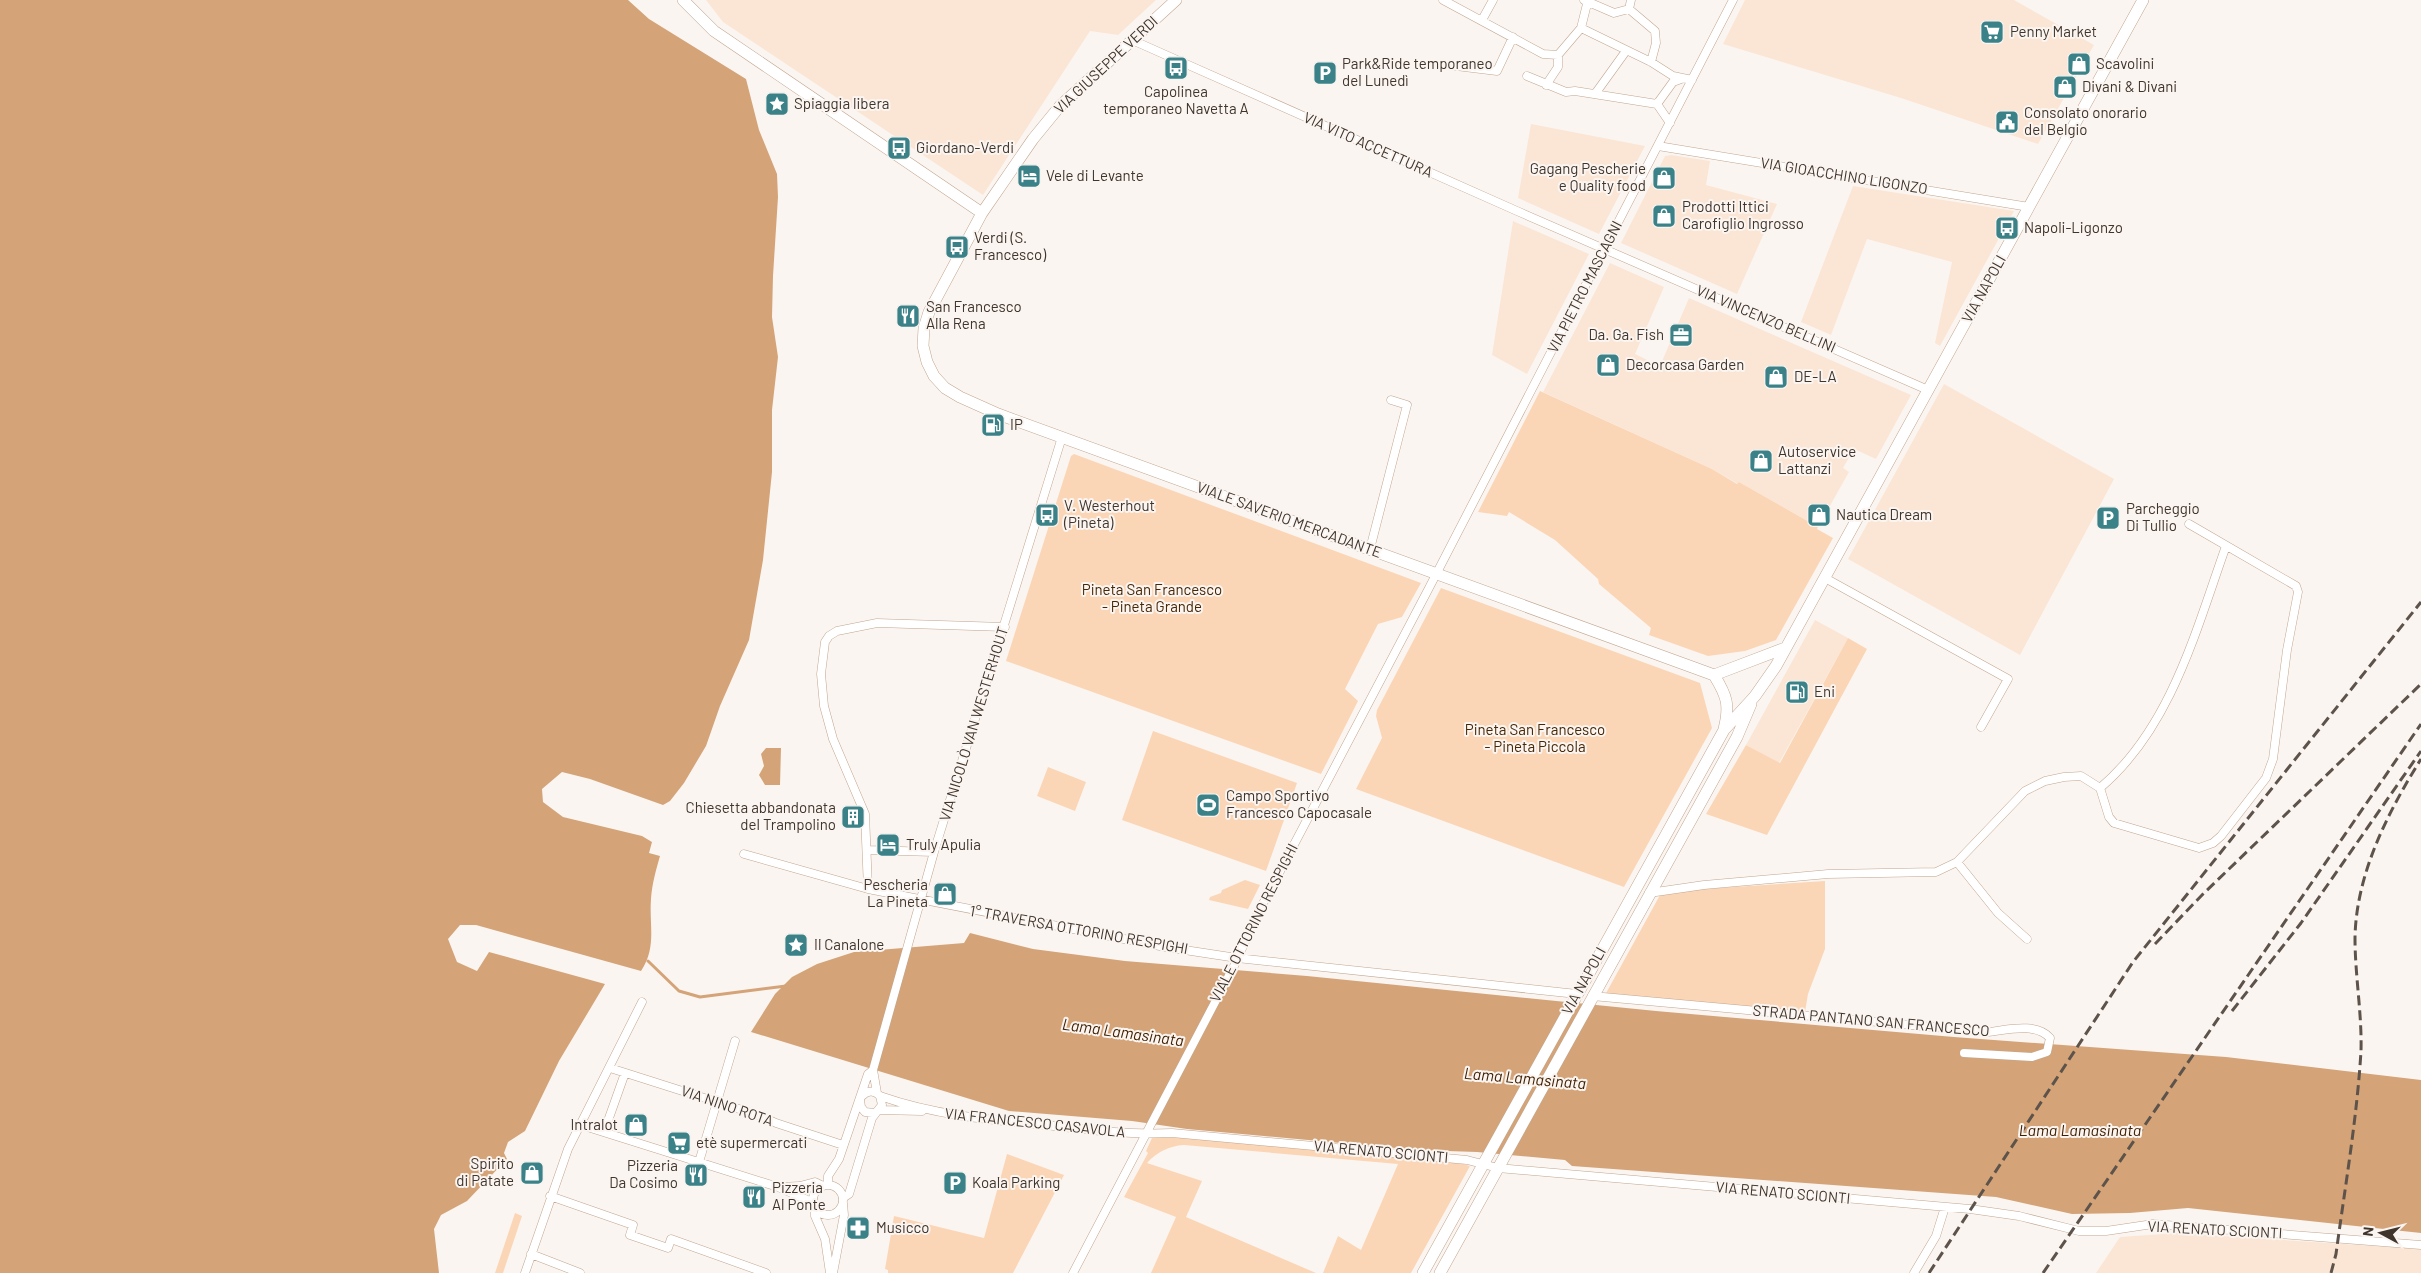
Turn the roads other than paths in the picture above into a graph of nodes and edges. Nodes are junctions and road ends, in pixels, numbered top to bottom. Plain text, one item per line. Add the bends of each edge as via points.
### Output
1 (683, 0) edge
2 (1176, 0) edge
3 (1443, 0) edge
4 (1493, 0) edge
5 (1586, 0) edge
6 (1631, 0) edge
7 (1733, 0) edge
8 (2143, 0) edge
9 (1629, 9) junction
10 (1482, 20) junction
11 (1581, 28) junction
12 (1513, 37) junction
13 (1132, 40) junction
14 (1626, 51) junction
15 (1558, 55) junction
16 (1651, 62) junction
17 (1456, 66) dead end
18 (1527, 76) dead end
19 (1681, 79) junction
20 (1692, 80) junction
21 (1546, 85) junction
22 (1595, 94) junction
23 (1657, 104) junction
24 (1670, 123) junction
25 (1658, 146) junction
26 (2029, 207) junction
27 (982, 213) junction
28 (1605, 249) junction
29 (929, 312) joint
30 (1928, 390) junction
31 (1391, 400) dead end
32 (1062, 437) junction
33 (2189, 524) dead end
34 (2226, 546) junction
35 (1370, 549) junction
36 (1436, 574) junction
37 (1825, 578) junction
38 (1005, 627) junction
39 (1785, 648) junction
40 (1714, 675) junction
41 (1755, 696) junction
42 (1980, 727) dead end
43 (1724, 730) junction
44 (2100, 788) junction
45 (867, 850) junction
46 (934, 852) junction
47 (744, 854) dead end
48 (1957, 862) junction
49 (868, 889) junction
50 (1649, 893) junction
51 (921, 903) junction
52 (2027, 939) dead end
53 (1236, 961) junction
54 (1577, 994) junction
55 (1592, 996) junction
56 (642, 1002) dead end
57 (735, 1041) dead end
58 (1964, 1053) dead end
59 (610, 1068) junction
60 (873, 1070) junction
61 (625, 1073) junction
62 (879, 1094) junction
63 (861, 1098) junction
64 (717, 1102) junction
65 (926, 1111) junction
66 (877, 1112) junction
67 (581, 1125) junction
68 (604, 1132) junction
69 (1146, 1132) junction
70 (843, 1145) junction
71 (699, 1162) junction
72 (1485, 1162) junction
73 (1500, 1164) junction
74 (825, 1186) junction
75 (778, 1187) junction
76 (550, 1196) junction
77 (843, 1200) junction
78 (815, 1205) junction
79 (1945, 1207) junction
80 (2421, 1245) edge
81 (531, 1254) junction
82 (525, 1273) edge
83 (578, 1273) edge
84 (766, 1273) edge
85 (832, 1273) edge
86 (1073, 1273) edge
87 (1423, 1273) edge
88 (1440, 1273) edge
89 (1914, 1273) edge

1 - 27 main road via 720,35
2 - 13 main road, VIA GIUSEPPE VERDI
3 - 10 street
4 - 10 street
5 - 9 street via 1614,13
5 - 11 street
6 - 9 street
7 - 20 street, VIA PIETRO MASCAGNI
8 - 26 main road, VIA NAPOLI
9 - 16 street via 1655,31 1657,36
10 - 12 street
11 - 14 street
11 - 15 street
12 - 15 street via 1543,54
12 - 17 street via 1497,72
13 - 27 main road, VIA GIUSEPPE VERDI via 1060,106
13 - 28 street, VIA VITO ACCETTURA
14 - 16 street
14 - 22 street
15 - 21 street via 1558,67
16 - 19 street
18 - 21 street
19 - 20 street
19 - 23 street via 1673,82
20 - 24 street, VIA PIETRO MASCAGNI
21 - 22 street via 1566,92
22 - 23 street
23 - 24 street
24 - 25 street, VIA PIETRO MASCAGNI
25 - 26 street, VIA GIOACCHINO LIGONZO
25 - 28 street, VIA PIETRO MASCAGNI
26 - 30 main road, VIA NAPOLI
27 - 29 main road, VIA GIUSEPPE VERDI
28 - 30 street, VIA VINCENZO BELLINI
28 - 36 street, VIA PIETRO MASCAGNI
29 - 32 main road, VIALE SAVERIO MERCADANTE via 924,328 924,355 934,376 945,388 992,411
30 - 37 main road, VIA NAPOLI
31 - 35 street via 1407,405
32 - 35 main road, VIALE SAVERIO MERCADANTE
32 - 38 street, VIA NICOLÒ VAN WESTERHOUT
33 - 34 street
34 - 44 street via 2190,650 2153,727
34 - 44 street via 2296,586 2298,592 2273,760 2266,778 2221,836 2200,848 2114,823 2109,818
35 - 36 main road, VIALE SAVERIO MERCADANTE
36 - 40 main road, VIALE SAVERIO MERCADANTE
36 - 53 street, VIALE OTTORINO RESPIGHI via 1258,912
37 - 39 main road, VIA NAPOLI
37 - 42 street via 2008,679
38 - 45 street via 877,622 829,636 825,642 821,674 824,706 833,739 865,814
38 - 46 street, VIA NICOLÒ VAN WESTERHOUT
39 - 40 main road
39 - 41 main road, VIA NAPOLI
40 - 43 main road via 1727,702
41 - 43 main road, VIA NAPOLI
41 - 50 main road, VIA NAPOLI via 1737,736
43 - 54 main road, VIA NAPOLI
44 - 48 street via 2081,776 2064,776 2025,791
45 - 46 street
45 - 49 street
46 - 51 street, VIA NICOLÒ VAN WESTERHOUT
47 - 49 street, 1° TRAVERSA OTTORINO RESPIGHI
48 - 50 street via 1936,872 1828,874
48 - 52 street via 1998,913
49 - 51 street, 1° TRAVERSA OTTORINO RESPIGHI
50 - 55 main road, VIA NAPOLI
51 - 53 street, 1° TRAVERSA OTTORINO RESPIGHI
51 - 60 street, VIA NICOLÒ VAN WESTERHOUT
53 - 54 street
53 - 69 street, VIALE OTTORINO RESPIGHI
54 - 72 main road, VIA NAPOLI
55 - 58 street, STRADA PANTANO SAN FRANCESCO via 1988,1032 2032,1028 2045,1032 2050,1038 2047,1052 2032,1057
55 - 73 main road, VIA NAPOLI
56 - 59 street
57 - 64 street
59 - 61 street, VIA NINO ROTA
59 - 67 street
60 - 62 street, VIA NICOLÒ VAN WESTERHOUT
60 - 63 street, VIA NICOLÒ VAN WESTERHOUT via 868,1074
61 - 64 street, VIA NINO ROTA
61 - 68 street
62 - 63 street via 867,1092
62 - 65 street, VIA FRANCESCO CASAVOLA
62 - 66 street, VIA NICOLÒ VAN WESTERHOUT via 882,1105
63 - 66 street via 865,1112
63 - 70 street, VIA NICOLÒ VAN WESTERHOUT
64 - 70 street, VIA NINO ROTA
64 - 71 street
65 - 66 street, VIA FRANCESCO CASAVOLA
65 - 69 street, VIA FRANCESCO CASAVOLA via 1008,1122
66 - 77 street, VIA NICOLÒ VAN WESTERHOUT via 849,1194
67 - 68 street
67 - 76 street
68 - 71 street
69 - 72 street, VIA RENATO SCIONTI
69 - 86 street, VIALE OTTORINO RESPIGHI
70 - 74 street, VIA NICOLÒ VAN WESTERHOUT
71 - 75 street
72 - 73 street, VIA RENATO SCIONTI
72 - 87 main road, VIA NAPOLI
73 - 79 street, VIA RENATO SCIONTI
73 - 88 main road, VIA NAPOLI
74 - 75 street via 815,1182
74 - 77 street via 836,1188
74 - 78 street, VIA NICOLÒ VAN WESTERHOUT via 816,1191
75 - 78 street
76 - 81 street
76 - 84 street via 633,1225 630,1235 668,1248 671,1239
77 - 78 street via 838,1210 831,1214 822,1213
77 - 85 street via 844,1215
78 - 85 street via 815,1216 825,1240
79 - 80 street, VIA RENATO SCIONTI via 2019,1216 2079,1231 2163,1224
79 - 89 street via 1936,1236
81 - 82 street
81 - 83 street

